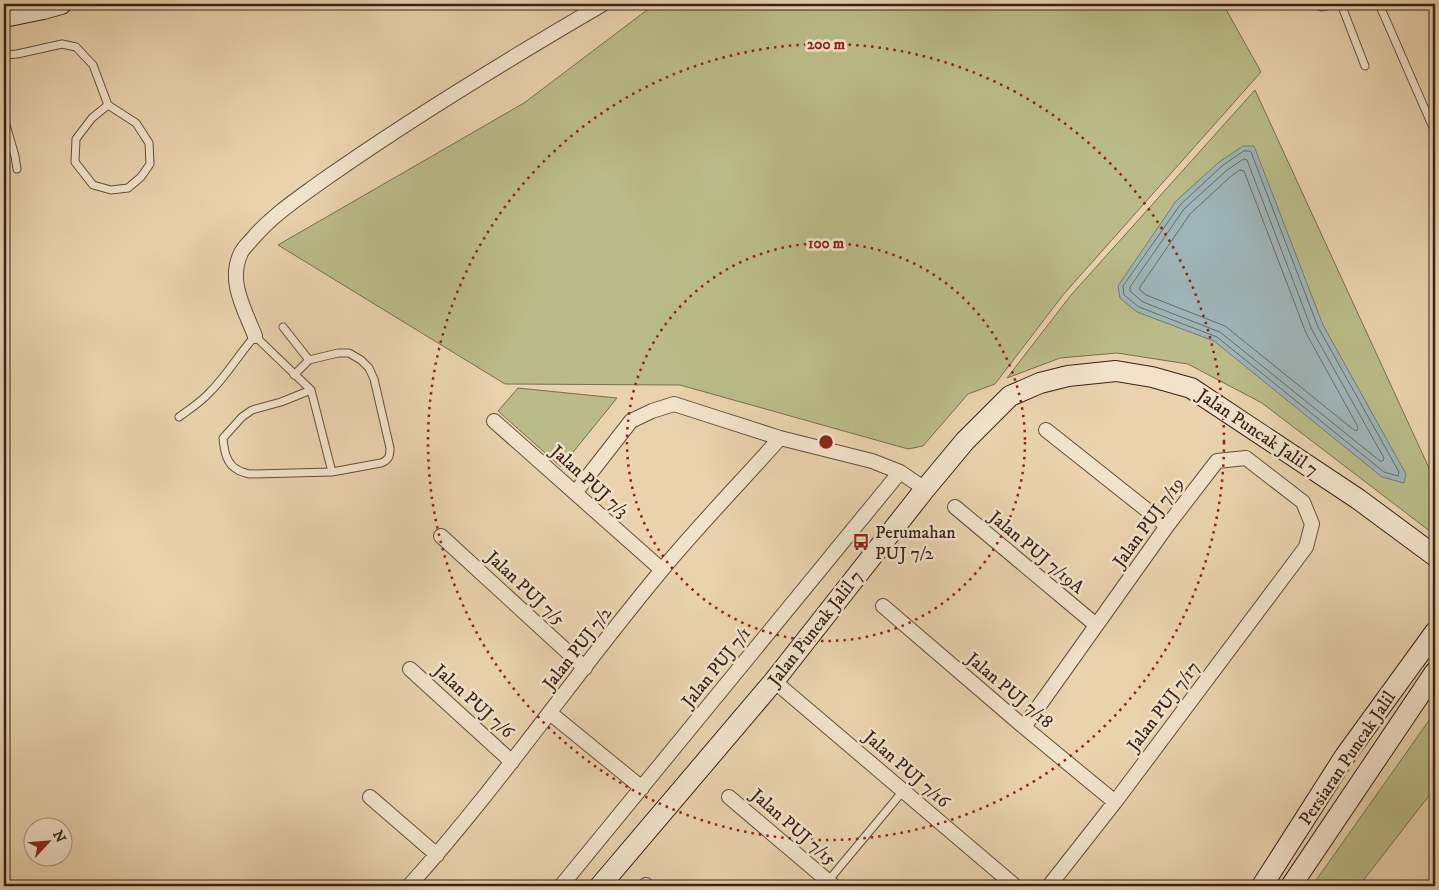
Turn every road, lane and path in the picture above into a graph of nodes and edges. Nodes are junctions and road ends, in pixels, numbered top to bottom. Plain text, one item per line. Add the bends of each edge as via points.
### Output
1 (61, 4) edge
2 (603, 4) edge
3 (1315, 4) edge
4 (1334, 4) edge
5 (1341, 4) edge
6 (1379, 4) edge
7 (4, 17) edge
8 (4, 55) edge
9 (1365, 66) dead end
10 (108, 105) junction
11 (4, 118) edge
12 (1435, 132) edge
13 (17, 169) dead end
14 (283, 327) dead end
15 (255, 336) junction
16 (309, 360) junction
17 (294, 375) junction
18 (311, 390) junction
19 (179, 417) dead end
20 (494, 421) dead end
21 (1046, 430) dead end
22 (780, 438) junction
23 (332, 472) junction
24 (900, 472) junction
25 (925, 489) junction
26 (575, 493) junction
27 (955, 508) dead end
28 (1167, 526) junction
29 (441, 536) dead end
30 (1306, 548) joint
31 (1435, 556) edge
32 (662, 570) junction
33 (882, 606) dead end
34 (1096, 625) junction
35 (1435, 632) edge
36 (585, 668) junction
37 (410, 669) dead end
38 (1435, 672) edge
39 (774, 681) junction
40 (550, 713) junction
41 (1024, 727) junction
42 (512, 762) junction
43 (642, 788) junction
44 (903, 791) junction
45 (370, 797) dead end
46 (729, 797) dead end
47 (1116, 802) junction
48 (437, 855) junction
49 (831, 884) edge
50 (409, 886) edge
51 (561, 886) edge
52 (600, 886) edge
53 (1015, 886) edge
54 (1049, 886) edge
55 (1262, 886) edge
56 (1291, 886) edge

1 - 7 street
2 - 15 street via 496,66 358,156 263,226 241,252 235,270 237,289
3 - 4 lane via 1322,7
5 - 9 lane
6 - 12 lane
8 - 10 lane via 62,44 76,46 93,65
10 - 10 lane via 136,123 149,143 150,164 128,188 111,190 93,185 75,162 76,139 92,118
11 - 13 lane
14 - 16 lane
15 - 17 lane
15 - 19 lane via 210,392
16 - 17 lane
16 - 23 lane via 349,353 369,368 389,442 390,456 387,460
17 - 18 lane
18 - 23 lane
18 - 23 lane via 252,410 223,438 224,448 229,462 249,474
20 - 26 street, Jalan PUJ 7/3
21 - 28 street
22 - 24 street via 872,461
22 - 26 street via 674,404 652,410 631,421
22 - 32 street, Jalan PUJ 7/2
24 - 25 street
24 - 43 street, Jalan PUJ 7/1
25 - 31 street, Jalan Puncak Jalil 7 via 965,441 1010,396 1040,383 1068,376 1116,371 1191,388 1358,499
25 - 39 street, Jalan Puncak Jalil 7
26 - 32 street, Jalan PUJ 7/3
27 - 34 street, Jalan PUJ 7/19A
28 - 30 street, Jalan PUJ 7/19 via 1217,461 1246,458 1303,502 1312,524
28 - 34 street, Jalan PUJ 7/19
29 - 36 street, Jalan PUJ 7/5
30 - 47 street, Jalan PUJ 7/17
32 - 36 street, Jalan PUJ 7/2
33 - 41 street, Jalan PUJ 7/18
34 - 41 street, Jalan PUJ 7/19
35 - 55 street, Persiaran Puncak Jalil via 1345,756
36 - 40 street, Jalan PUJ 7/2
37 - 42 street, Jalan PUJ 7/6
38 - 56 street, Persiaran Puncak Jalil
39 - 44 street, Jalan PUJ 7/16
39 - 52 street, Jalan Puncak Jalil 7
40 - 42 street, Jalan PUJ 7/2
40 - 43 street
41 - 47 street, Jalan PUJ 7/18
42 - 48 street, Jalan PUJ 7/2
43 - 51 street, Jalan PUJ 7/1
44 - 49 lane
44 - 53 street, Jalan PUJ 7/16
45 - 48 street
46 - 49 street, Jalan PUJ 7/15
47 - 54 street, Jalan PUJ 7/17
48 - 50 street, Jalan PUJ 7/2

